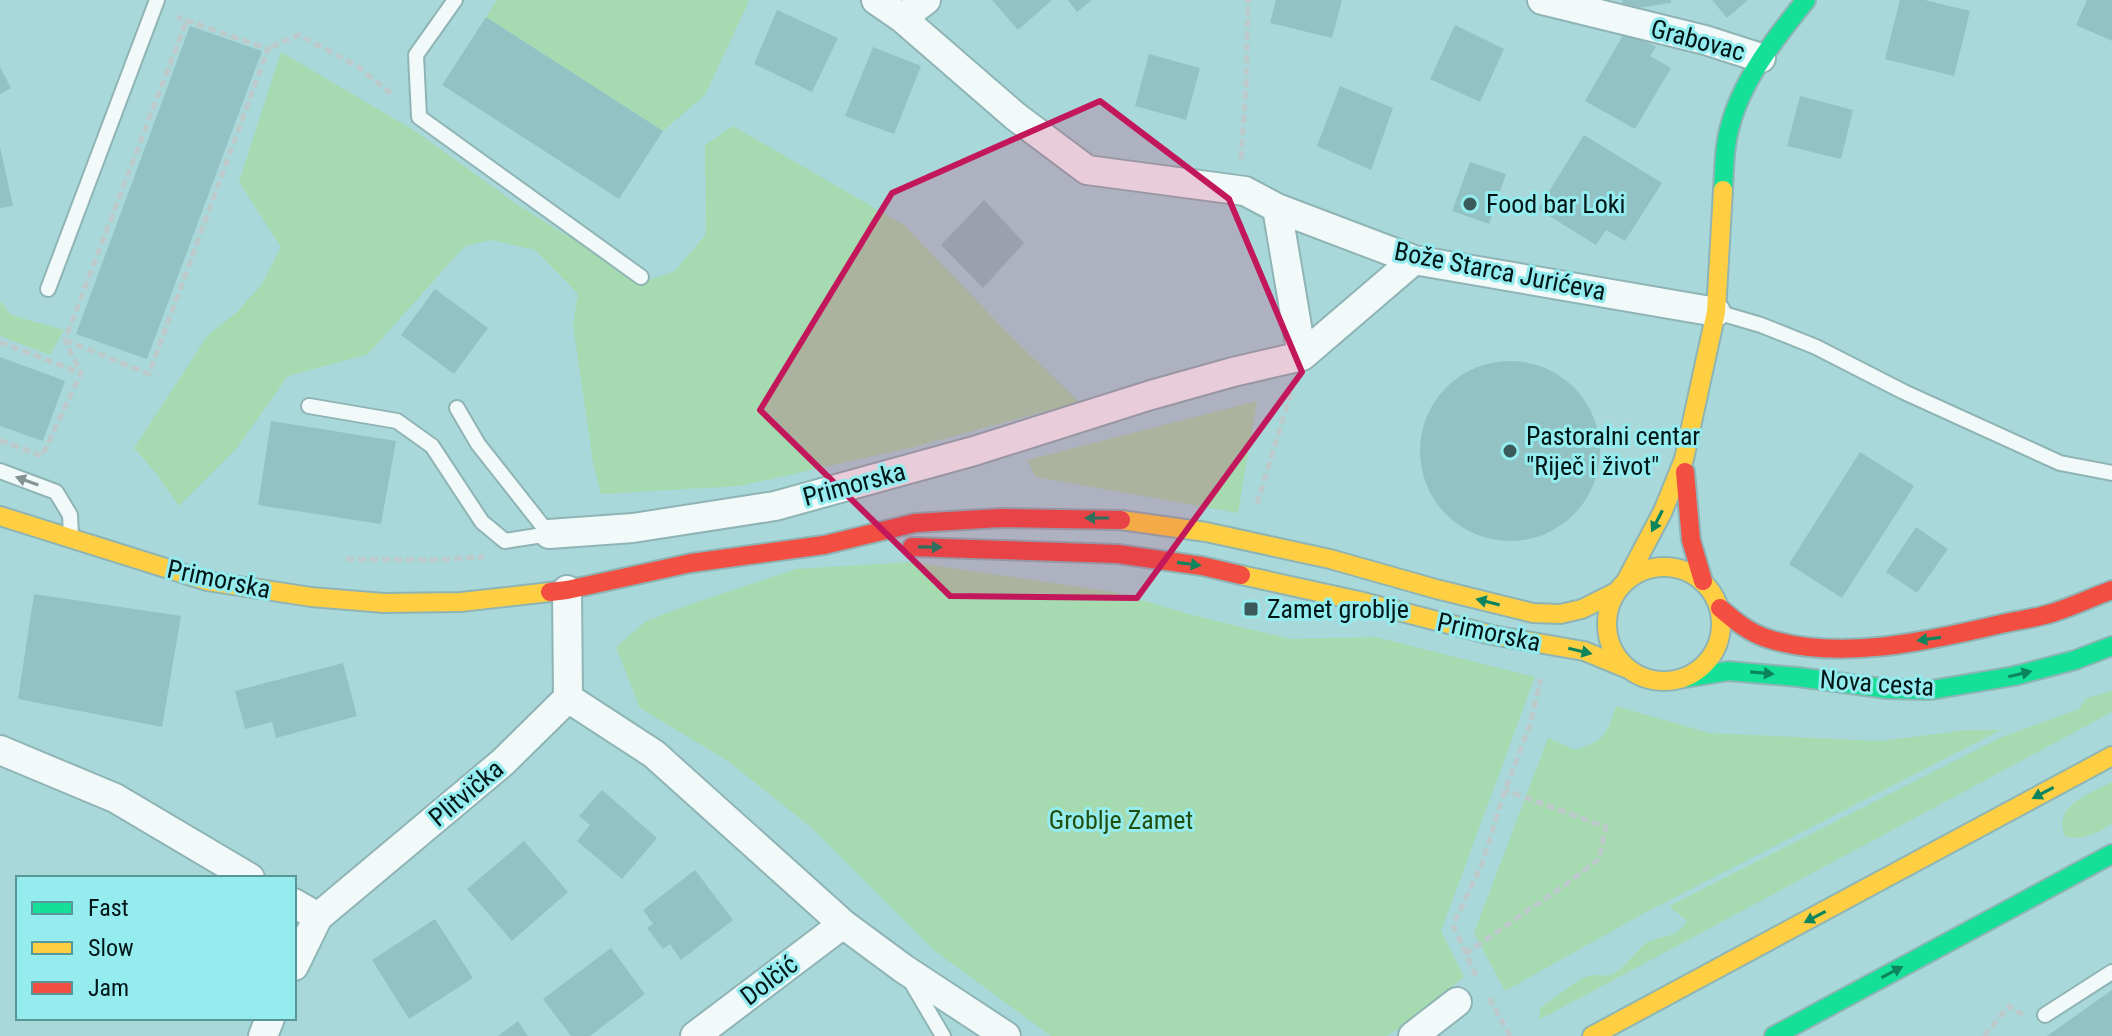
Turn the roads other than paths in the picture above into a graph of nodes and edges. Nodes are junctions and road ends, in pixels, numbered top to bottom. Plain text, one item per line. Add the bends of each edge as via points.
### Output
1 (455, 0) edge
2 (876, 0) edge
3 (926, 0) edge
4 (1542, 0) edge
5 (1806, 0) edge
6 (156, 3) edge
7 (902, 18) junction
8 (1761, 58) junction
9 (1277, 208) junction
10 (1414, 260) junction
11 (641, 277) dead end
12 (48, 289) dead end
13 (1716, 312) junction
14 (1302, 356) junction
15 (309, 406) dead end
16 (457, 408) dead end
17 (1684, 459) junction
18 (0, 471) edge
19 (2112, 473) edge
20 (0, 516) edge
21 (549, 534) junction
22 (72, 540) junction
23 (824, 545) junction
24 (1703, 581) junction
25 (1621, 586) junction
26 (567, 590) junction
27 (2112, 590) edge
28 (1720, 608) junction
29 (2112, 646) edge
30 (1628, 669) junction
31 (1685, 678) junction
32 (568, 698) junction
33 (0, 750) edge
34 (2112, 756) edge
35 (2112, 854) edge
36 (247, 876) edge
37 (306, 910) edge
38 (843, 924) junction
39 (296, 957) edge
40 (904, 969) junction
41 (2112, 972) edge
42 (1457, 1002) dead end
43 (2045, 1015) road end
44 (695, 1036) edge
45 (943, 1036) edge
46 (1006, 1036) edge
47 (1413, 1036) edge
48 (1592, 1036) edge
49 (1774, 1036) edge

1 - 11 lane via 416,55 419,117
2 - 7 street, Bože Starca Jurićeva
3 - 7 street
4 - 8 street, Grabovac
5 - 8 main road
6 - 12 lane
7 - 9 street, Bože Starca Jurićeva via 1087,170 1245,191
8 - 13 main road via 1726,144
9 - 10 street, Bože Starca Jurićeva
9 - 14 street
10 - 13 street, Bože Starca Jurićeva
10 - 14 street, Primorska
13 - 17 main road
13 - 19 lane via 1816,347 2060,463
14 - 21 street, Primorska via 775,506 633,528
15 - 21 lane via 397,421 432,446 482,522 505,541
16 - 21 lane via 478,444
17 - 24 main road via 1687,527
17 -> 25 main road via 1663,511
22 -> 18 lane via 70,515 56,492
20 - 22 main road, Primorska
22 - 26 main road, Primorska via 207,581 311,597 446,602
25 -> 23 main road, Primorska via 1582,609 1533,613 1259,542 1111,518 915,523
23 - 26 main road, Primorska via 691,563
23 -> 30 main road, Primorska via 1118,554 1202,566 1492,635 1584,651
24 - 25 main road, Primorska via 1689,572 1656,566
24 - 28 main road
25 - 30 main road via 1607,625 1609,641
26 - 32 street
27 -> 28 main road, Nova cesta via 2052,613 1954,635 1858,647 1822,648 1764,637 1740,626
28 - 31 main road via 1722,624 1712,657
31 -> 29 main road, Nova cesta via 1728,671 1931,690 2014,676
30 - 31 main road, Primorska via 1646,679
32 - 37 street, Plitvička via 503,762
32 - 38 street via 654,754
33 - 36 street via 115,798
34 -> 48 main road
49 -> 35 main road
37 - 39 street, Plitvička
38 - 40 street
38 - 44 street, Dolčić
40 - 45 lane
40 - 46 street
41 - 43 lane
42 - 47 street

